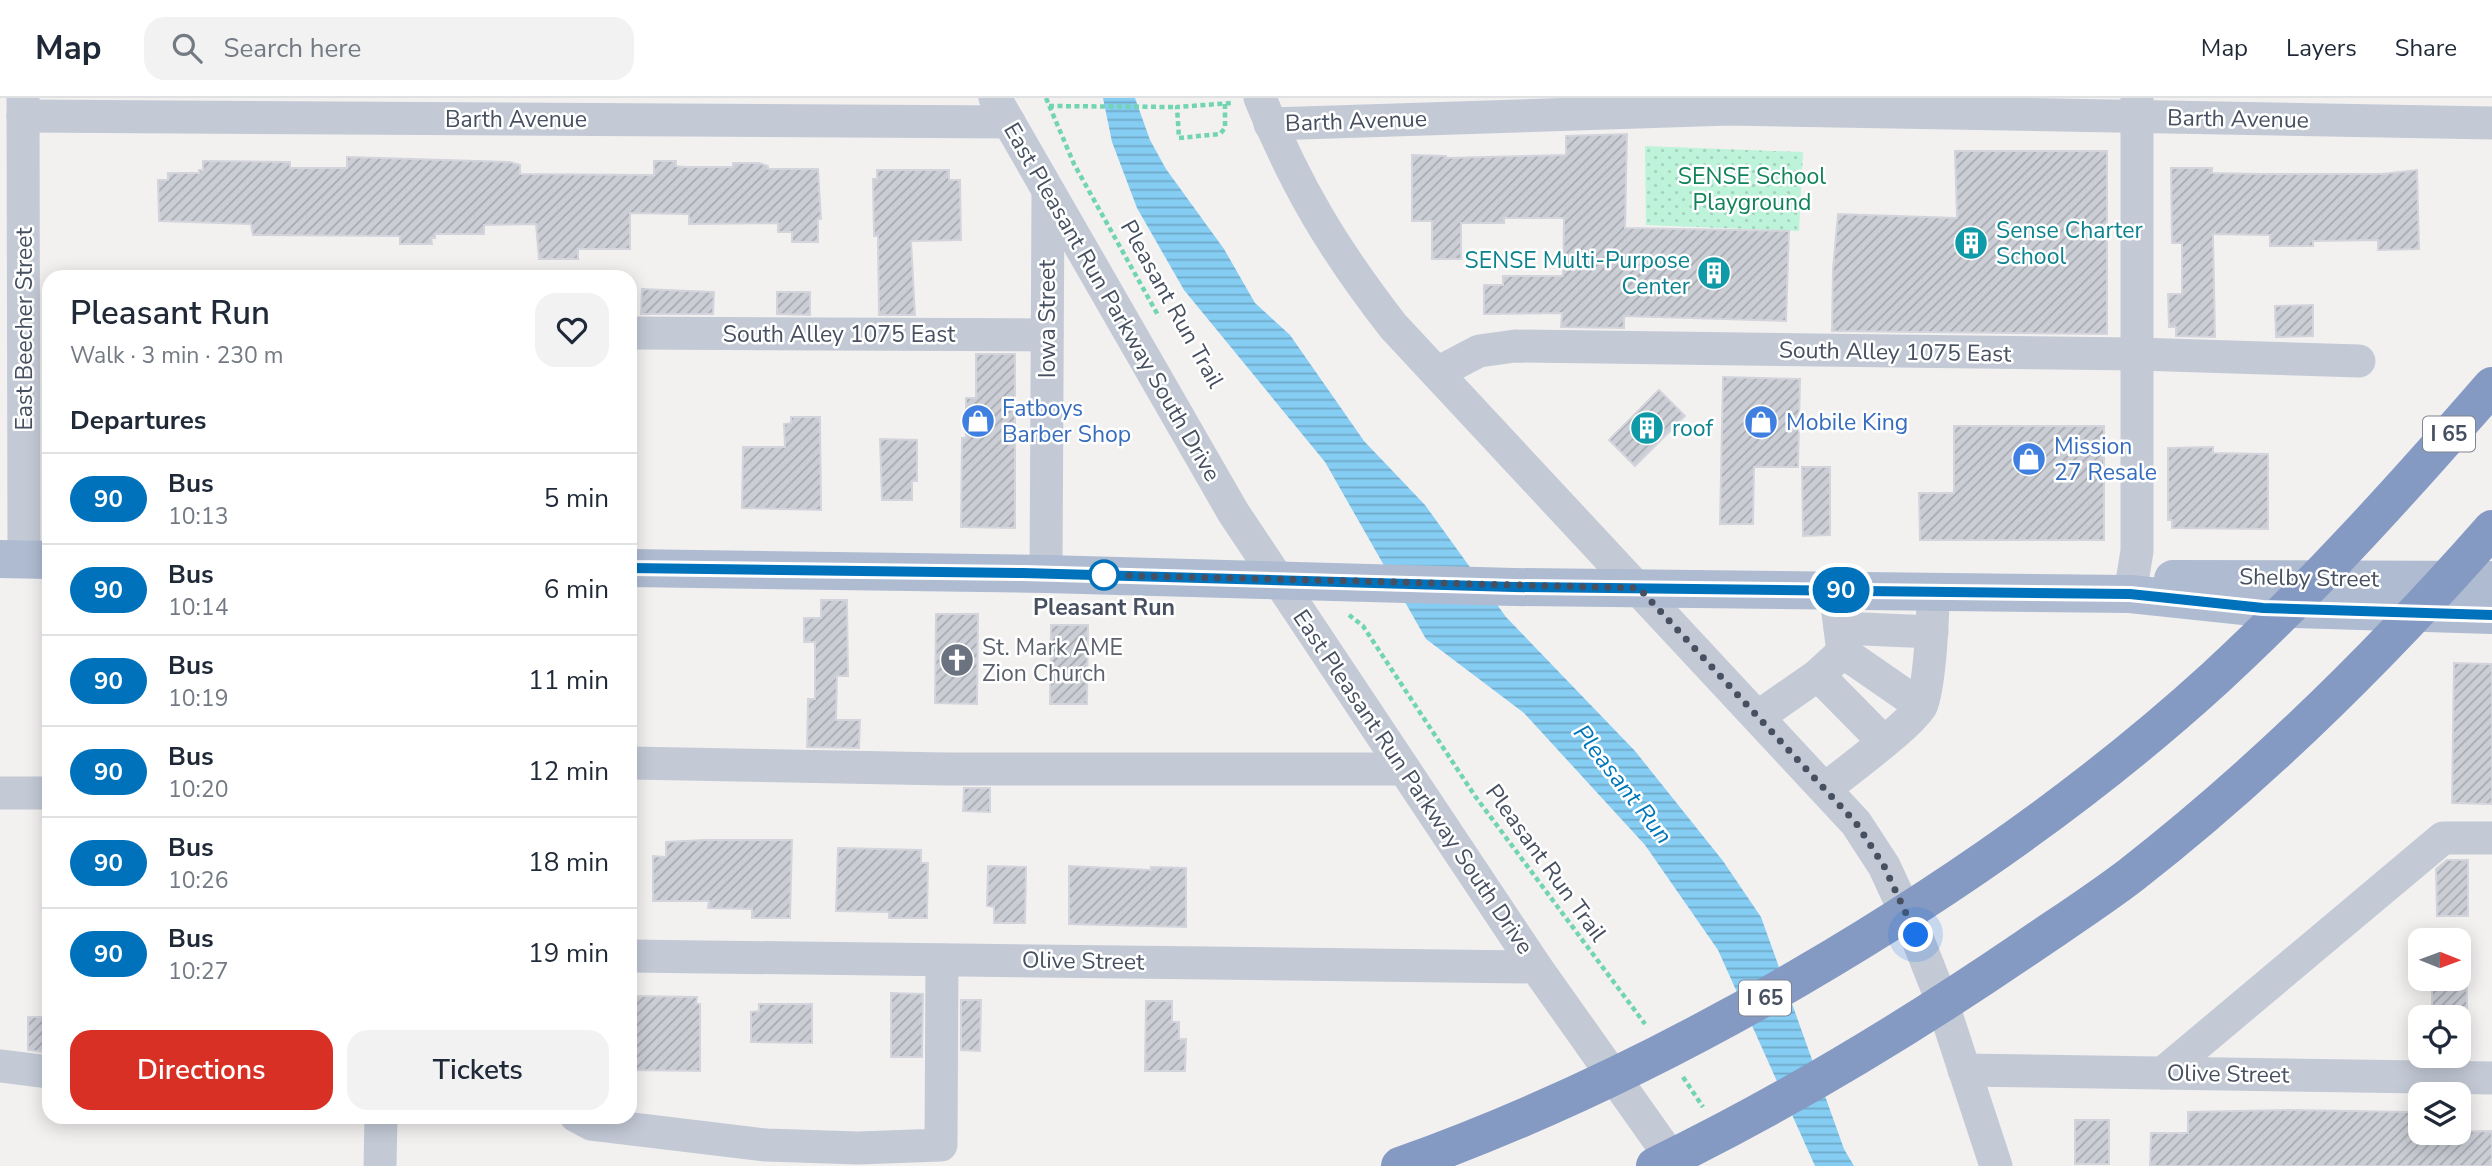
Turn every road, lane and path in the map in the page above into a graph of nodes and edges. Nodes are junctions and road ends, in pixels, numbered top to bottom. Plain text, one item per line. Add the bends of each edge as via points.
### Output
1 (1046, 98) edge
2 (1225, 104) junction
3 (1049, 106) junction
4 (23, 107) edge
5 (1174, 107) dead end
6 (1255, 108) edge
7 (2137, 108) edge
8 (2326, 109) edge
9 (1002, 110) edge
10 (2492, 123) edge
11 (1048, 191) junction
12 (1160, 318) dead end
13 (36, 329) edge
14 (637, 333) edge
15 (1047, 335) junction
16 (2137, 354) junction
17 (2359, 361) dead end
18 (1437, 373) junction
19 (2492, 386) edge
20 (2492, 529) edge
21 (24, 560) edge
22 (637, 568) edge
23 (1046, 574) junction
24 (1277, 580) junction
25 (2492, 580) edge
26 (1336, 582) junction
27 (1639, 588) junction
28 (1835, 590) junction
29 (1933, 592) junction
30 (2130, 594) junction
31 (2492, 615) edge
32 (1932, 632) junction
33 (1842, 640) junction
34 (1818, 675) junction
35 (1921, 706) junction
36 (1759, 716) junction
37 (1884, 742) junction
38 (637, 763) edge
39 (1404, 769) junction
40 (1825, 789) junction
41 (0, 793) edge
42 (42, 793) edge
43 (2492, 838) edge
44 (637, 956) edge
45 (942, 960) junction
46 (1536, 967) junction
47 (1647, 1028) dead end
48 (0, 1066) edge
49 (1964, 1070) junction
50 (42, 1072) edge
51 (1680, 1072) dead end
52 (2163, 1073) junction
53 (2492, 1078) edge
54 (1709, 1118) dead end
55 (381, 1124) edge
56 (591, 1124) edge
57 (380, 1166) edge
58 (1400, 1166) edge
59 (1655, 1166) edge
60 (1677, 1166) edge
61 (1996, 1166) edge

1 - 3 path, Pleasant Run Trail
2 - 2 path via 1177,107 1179,138 1220,134 1225,128
2 - 6 path
3 - 5 path
3 - 12 path, Pleasant Run Trail via 1074,164
4 - 9 street, Barth Avenue
4 - 13 street, East Beecher Street
6 - 7 street, Barth Avenue
6 - 18 street via 1344,263
7 - 8 street, Barth Avenue
7 - 16 street
8 - 10 street, Barth Avenue
9 - 11 street, East Pleasant Run Parkway South Drive
11 - 15 street, Iowa Street
11 - 24 street, East Pleasant Run Parkway South Drive
13 - 21 street, East Beecher Street
14 - 15 street, South Alley 1075 East
15 - 23 street, Iowa Street
16 - 17 street, South Alley 1075 East
16 - 18 street, South Alley 1075 East via 1515,346 1479,351
16 - 30 street via 2137,564
18 - 27 street
19 - 58 highway, I 65 via 2287,608 2091,784 1989,859 1866,939 1716,1026 1528,1117
20 - 59 highway via 2431,597 2267,760 2132,874 1965,991 1858,1058
22 - 23 main road, Shelby Street
23 - 24 main road, Shelby Street
24 - 26 main road, Shelby Street
24 - 39 street, East Pleasant Run Parkway South Drive
25 - 30 main road, Shelby Street via 2157,579
26 - 27 main road, Shelby Street
26 - 47 path, Pleasant Run Trail via 1347,612 1363,626 1475,796
27 - 28 main road, Shelby Street
27 - 36 street
28 - 29 main road, Shelby Street
28 - 33 street
29 - 30 main road, Shelby Street
29 - 32 street
30 - 31 main road, Shelby Street via 2263,608
32 - 33 street
32 - 35 street
33 - 34 street
33 - 35 street
34 - 36 street
34 - 37 street
35 - 37 street
36 - 40 street
37 - 40 street
38 - 39 street via 946,769
39 - 46 street, East Pleasant Run Parkway South Drive
40 - 49 street via 1856,823 1891,879 1928,965
41 - 42 street
43 - 52 street via 2443,838
44 - 45 street, Olive Street
45 - 46 street, Olive Street
45 - 56 street via 941,1145 766,1145
46 - 60 street, East Pleasant Run Parkway South Drive
48 - 50 street
49 - 52 street, Olive Street
49 - 61 street
51 - 54 path
52 - 53 street, Olive Street
55 - 57 street

